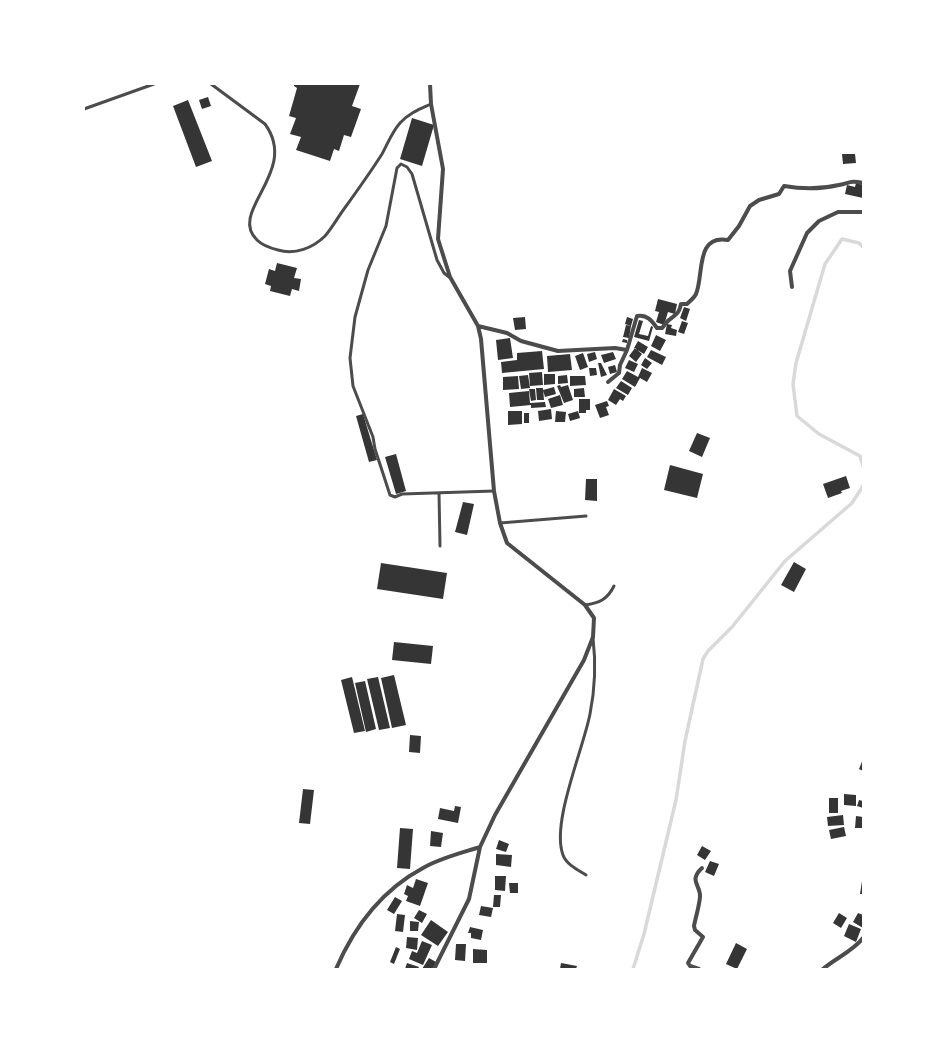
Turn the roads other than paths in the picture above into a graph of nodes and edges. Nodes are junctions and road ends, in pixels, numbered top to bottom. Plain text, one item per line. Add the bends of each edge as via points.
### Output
1 (154, 84) edge
2 (211, 84) edge
3 (430, 84) edge
4 (431, 104) junction
5 (84, 109) edge
6 (863, 183) edge
7 (863, 212) edge
8 (450, 277) junction
9 (792, 287) dead end
10 (478, 326) junction
11 (627, 350) junction
12 (608, 382) dead end
13 (494, 491) junction
14 (439, 493) junction
15 (586, 516) dead end
16 (500, 523) junction
17 (440, 546) dead end
18 (614, 586) dead end
19 (585, 605) junction
20 (593, 637) junction
21 (480, 847) junction
22 (702, 868) dead end
23 (586, 875) dead end
24 (863, 938) edge
25 (336, 969) edge
26 (434, 969) edge
27 (699, 969) edge
28 (824, 969) edge

1 - 5 lane
2 - 4 lane via 271,131 274,140 274,166 250,212 248,222 256,239 264,246 289,253 300,251 325,236 400,123 409,114
3 - 4 street
4 - 8 street via 443,168 438,239
6 - 11 street via 853,180 840,185 798,188 784,186 779,194 759,200 750,206 728,240 713,240 707,246 701,261 696,295 688,304 681,304 680,311 662,328 657,328 650,318 636,316
7 - 9 street via 838,212 819,221 807,233 790,272
8 - 10 street
8 - 14 lane via 441,268 435,254 412,174 401,164 397,168 386,226 368,270 355,317 351,374 357,400 373,437 390,495 398,497 402,494
10 - 11 street via 558,351 614,348
10 - 13 street via 482,339
11 - 12 street via 620,364 619,373
13 - 14 lane
13 - 16 street
14 - 17 lane
15 - 16 lane
16 - 19 street via 507,543
18 - 19 lane via 603,601
19 - 20 street via 594,618
20 - 21 street via 584,660 495,815
20 - 23 lane via 596,667 590,713 560,831 564,857
21 - 25 street via 424,867 381,899 359,926
21 - 26 street via 469,898
22 - 27 street via 696,876 700,895 694,926 704,937 688,963
24 - 28 street via 854,948

